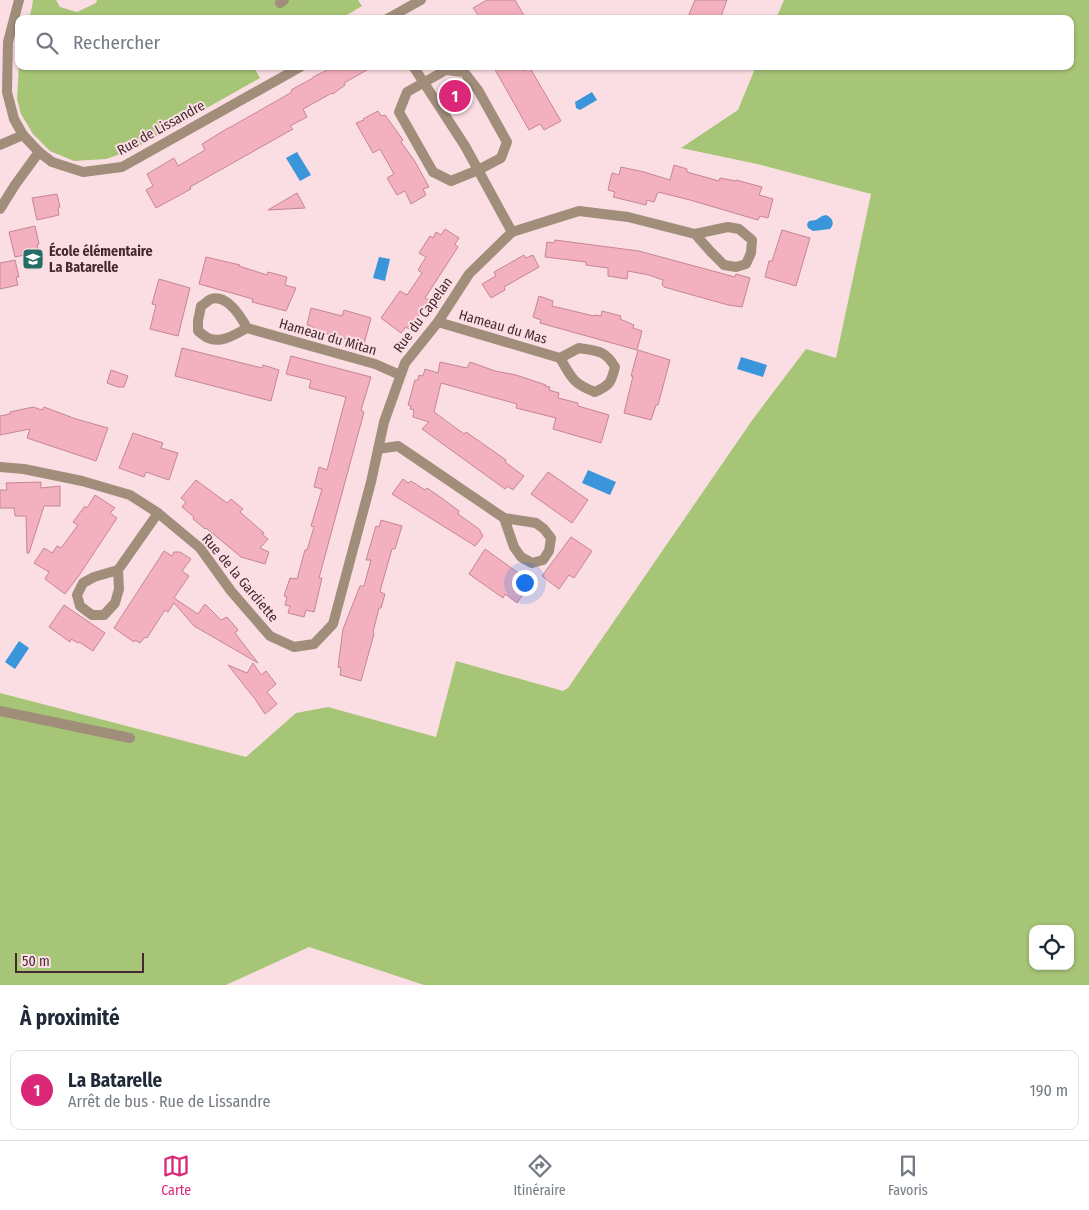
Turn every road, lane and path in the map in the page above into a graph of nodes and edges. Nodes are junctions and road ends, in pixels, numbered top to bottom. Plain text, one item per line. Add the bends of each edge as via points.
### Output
1 (19, 0) edge
2 (421, 0) edge
3 (15, 15) edge
4 (15, 15) edge
5 (394, 15) edge
6 (295, 70) edge
7 (415, 70) edge
8 (423, 83) junction
9 (23, 135) junction
10 (0, 145) edge
11 (39, 152) junction
12 (478, 170) junction
13 (0, 209) edge
14 (512, 232) junction
15 (695, 234) junction
16 (438, 322) junction
17 (247, 328) junction
18 (560, 358) junction
19 (400, 376) junction
20 (378, 449) junction
21 (0, 467) edge
22 (158, 513) junction
23 (504, 518) junction
24 (118, 570) junction
25 (294, 647) joint
26 (0, 711) edge
27 (130, 738) dead end

1 - 4 street, Rue de Lissandre
2 - 5 street
3 - 9 street, Rue de Lissandre via 8,42 7,92 14,119
6 - 11 street, Rue de Lissandre via 122,167 83,172 52,162
7 - 8 street
8 - 12 street
8 - 12 street via 407,92 399,112 433,172 451,181
8 - 12 street via 446,70 464,72 478,90 507,142 501,158
9 - 10 street
9 - 11 street, Rue de Lissandre
11 - 13 street
12 - 14 street
14 - 15 street, Rue du Capelan via 579,211 628,217
14 - 16 street, Rue du Capelan via 469,274
15 - 15 street, Rue du Capelan via 724,265 736,267 746,264 752,240 739,229 728,227
16 - 18 street, Hameau du Mas
16 - 19 street, Rue du Capelan via 404,363
17 - 17 street via 238,312 221,300 211,299 201,306 198,330 210,339 220,340
17 - 19 street, Hameau du Mitan via 375,364
18 - 18 street, Hameau du Mas via 573,380 581,386 595,392 611,382 614,367 603,352 579,348
19 - 20 street, Rue du Capelan
20 - 23 street via 398,446
20 - 25 street, Rue du Capelan via 333,624 314,644
21 - 22 street, Rue de la Gardiette via 82,481 130,495
22 - 24 street
22 - 25 street, Rue de la Gardiette via 200,548 231,591 270,636
23 - 23 street via 521,557 532,563 543,560 549,551 551,538 544,529 536,522
24 - 24 street via 83,583 77,595 80,606 92,615 104,615 115,603 119,589
26 - 27 street

